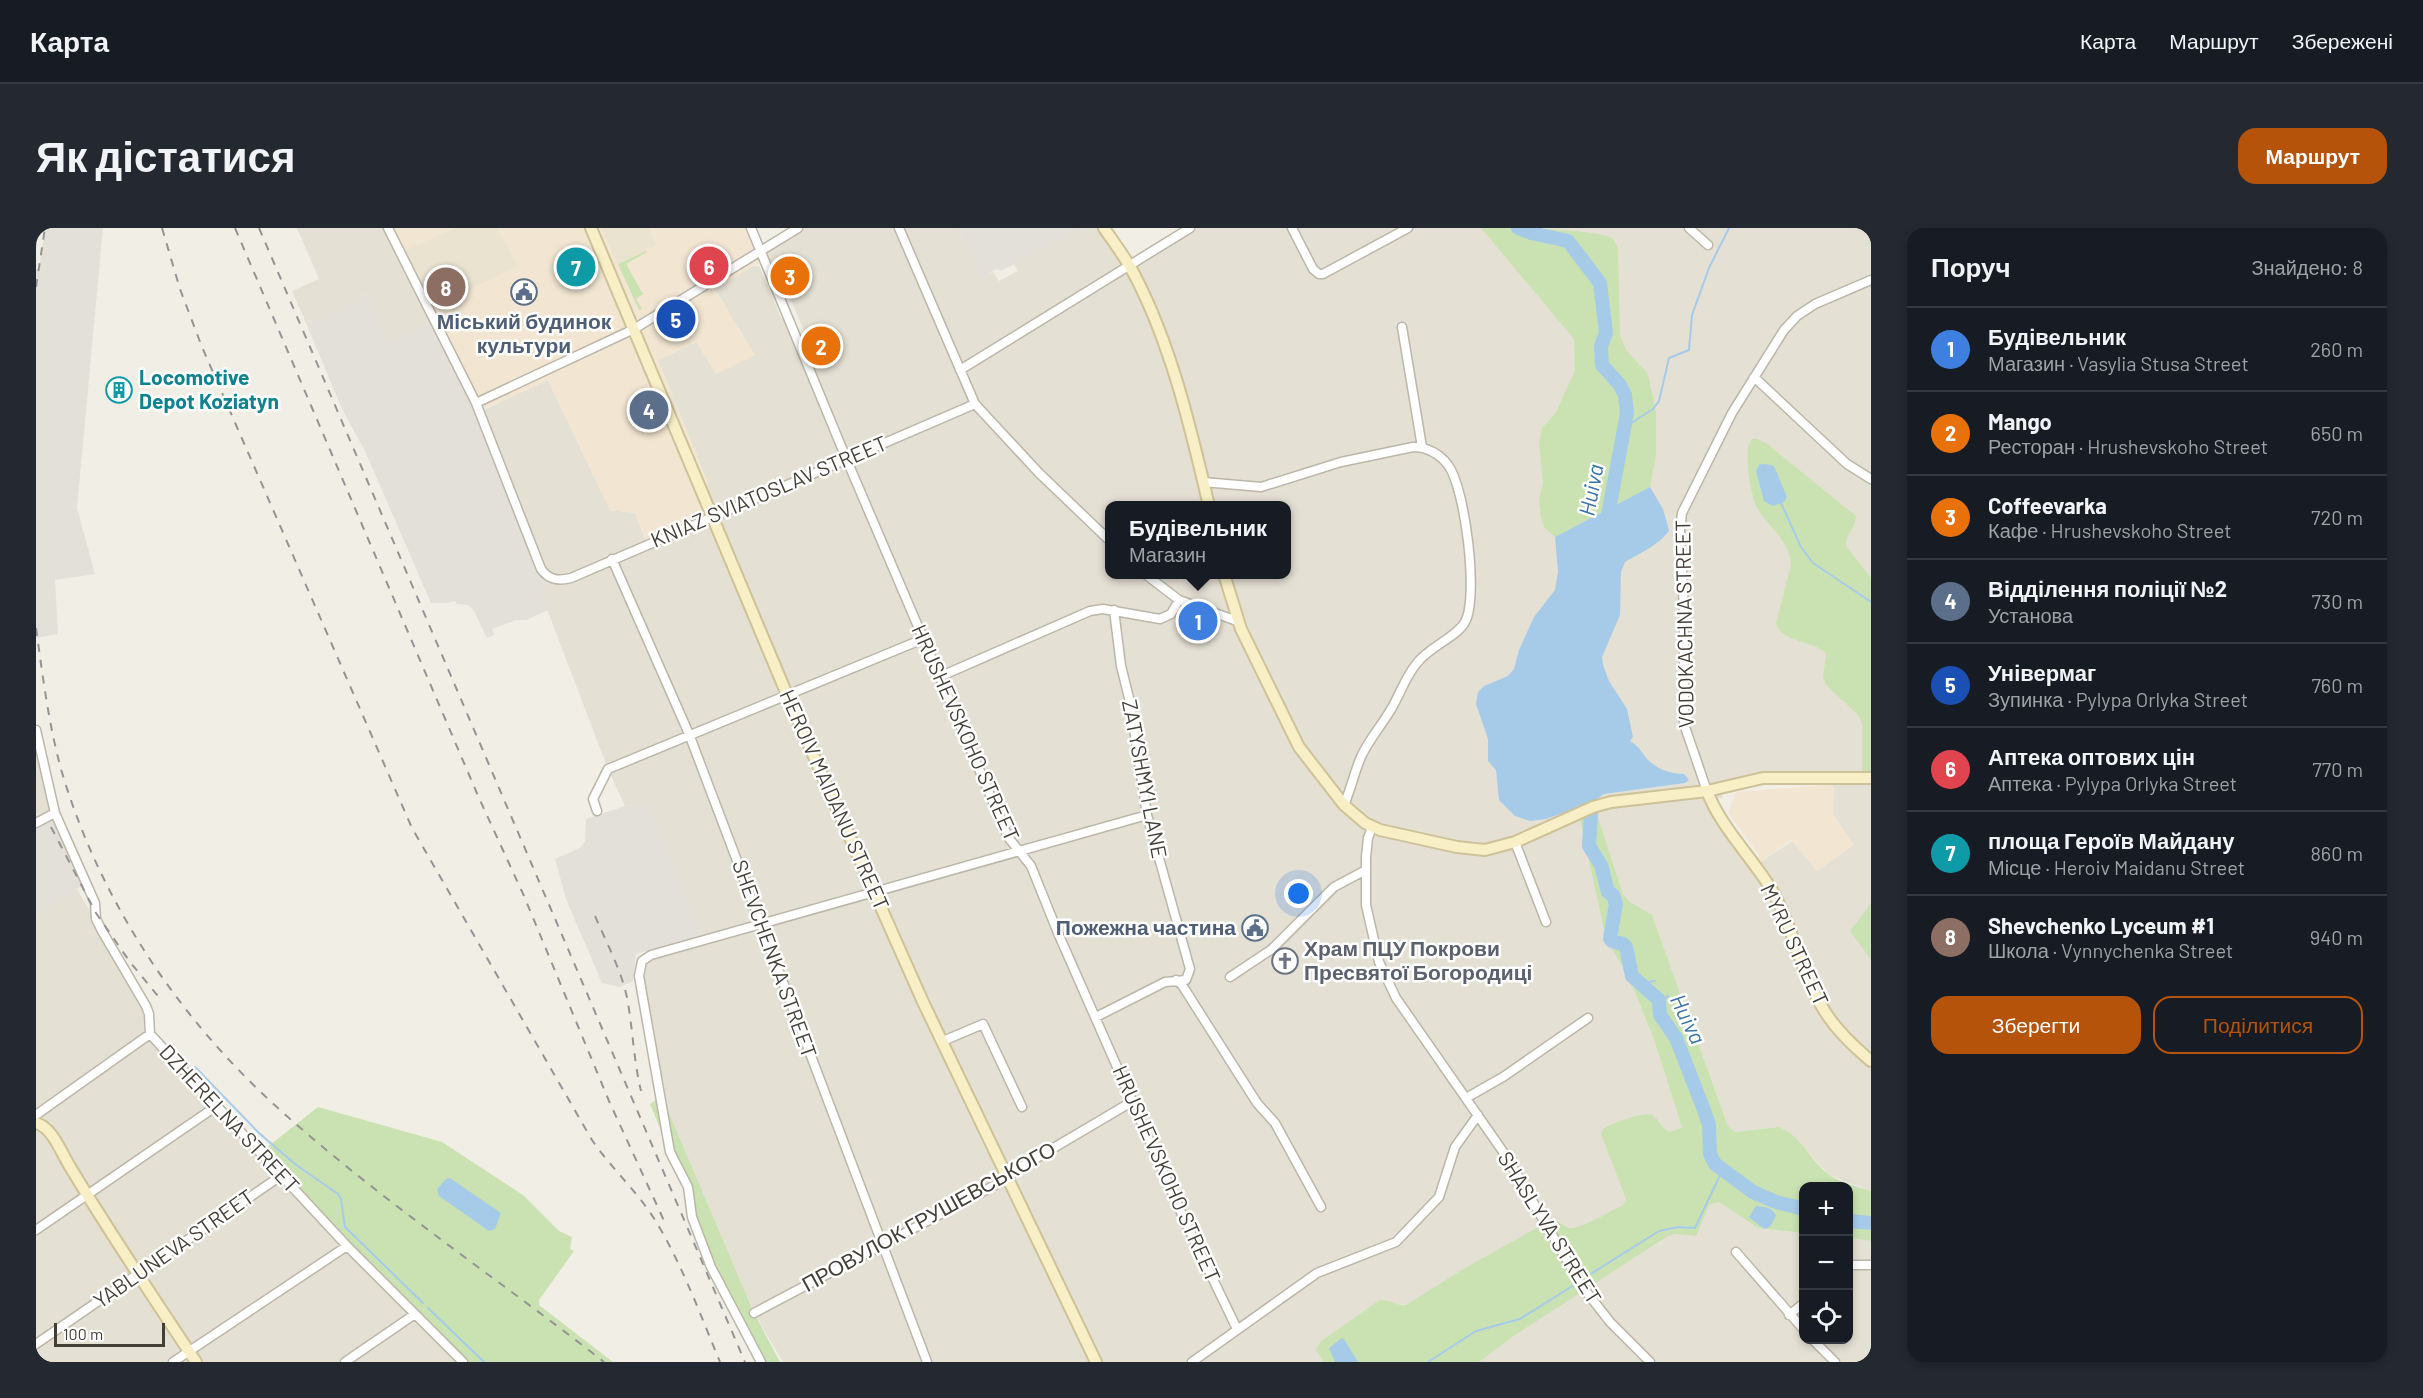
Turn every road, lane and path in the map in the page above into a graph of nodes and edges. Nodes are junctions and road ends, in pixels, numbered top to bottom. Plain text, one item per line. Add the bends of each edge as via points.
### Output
1 (388, 228) edge
2 (591, 228) edge
3 (751, 228) edge
4 (798, 228) edge
5 (899, 228) edge
6 (1104, 228) edge
7 (1190, 228) edge
8 (1292, 228) edge
9 (1408, 228) edge
10 (1689, 228) edge
11 (1708, 245) dead end
12 (761, 251) junction
13 (1130, 266) junction
14 (1871, 280) edge
15 (1402, 327) dead end
16 (634, 329) junction
17 (960, 370) junction
18 (1754, 377) junction
19 (476, 403) junction
20 (975, 404) junction
21 (1422, 447) junction
22 (846, 458) junction
23 (1871, 479) edge
24 (1203, 482) junction
25 (1208, 501) edge
26 (714, 516) junction
27 (1105, 536) edge
28 (612, 559) junction
29 (1151, 579) edge
30 (1225, 579) edge
31 (1179, 600) junction
32 (1114, 610) junction
33 (1237, 621) junction
34 (923, 639) junction
35 (939, 677) junction
36 (787, 696) junction
37 (36, 730) edge
38 (689, 734) junction
39 (1871, 778) edge
40 (1707, 791) junction
41 (1344, 805) junction
42 (597, 811) dead end
43 (55, 813) junction
44 (1147, 815) junction
45 (36, 823) edge
46 (1372, 827) junction
47 (1515, 842) junction
48 (1020, 852) junction
49 (1366, 870) junction
50 (875, 893) junction
51 (1546, 922) dead end
52 (762, 924) junction
53 (1230, 977) dead end
54 (1176, 980) junction
55 (1096, 1017) junction
56 (1588, 1018) dead end
57 (150, 1034) junction
58 (943, 1041) junction
59 (1871, 1061) edge
60 (1466, 1098) junction
61 (1133, 1101) junction
62 (218, 1106) junction
63 (1022, 1107) dead end
64 (36, 1115) edge
65 (1478, 1115) junction
66 (36, 1123) edge
67 (282, 1175) junction
68 (1006, 1177) junction
69 (87, 1195) junction
70 (1321, 1207) dead end
71 (36, 1230) edge
72 (347, 1246) junction
73 (882, 1246) junction
74 (1736, 1252) dead end
75 (1853, 1265) edge
76 (1871, 1265) edge
77 (138, 1274) junction
78 (1799, 1306) edge
79 (754, 1313) dead end
80 (415, 1314) junction
81 (1789, 1315) junction
82 (1799, 1326) edge
83 (1237, 1329) junction
84 (36, 1344) edge
85 (1817, 1344) edge
86 (189, 1351) junction
87 (173, 1362) edge
88 (196, 1362) edge
89 (345, 1362) edge
90 (463, 1362) edge
91 (761, 1362) edge
92 (927, 1362) edge
93 (1096, 1362) edge
94 (1192, 1362) edge
95 (1650, 1362) edge
96 (1835, 1362) edge

1 - 19 street
2 - 16 street, HEROIV MAIDANU STREET
3 - 12 street, HRUSHEVSKOHO STREET
4 - 12 street
5 - 17 street
6 - 13 street
7 - 13 street
8 - 9 street via 1313,269 1323,274
10 - 11 street
12 - 16 street
12 - 22 street, HRUSHEVSKOHO STREET
13 - 17 street
13 - 24 street via 1169,361
14 - 18 street, VODOKACHNA STREET via 1820,301 1797,316 1776,339
15 - 21 street
16 - 19 street
16 - 26 street, HEROIV MAIDANU STREET
17 - 20 street
18 - 23 street via 1847,464
18 - 40 street, VODOKACHNA STREET via 1682,513 1680,530 1684,724
19 - 28 street, KNIAZ SVIATOSLAV STREET via 541,569 550,579 564,580
20 - 22 street, KNIAZ SVIATOSLAV STREET
20 - 27 street
21 - 24 street via 1341,462 1261,487
21 - 41 street via 1447,464 1458,488 1471,564 1469,613 1464,625 1427,651 1409,673 1362,754
22 - 26 street, KNIAZ SVIATOSLAV STREET
22 - 34 street, HRUSHEVSKOHO STREET
24 - 25 street
26 - 28 street, KNIAZ SVIATOSLAV STREET
26 - 36 street, HEROIV MAIDANU STREET
28 - 38 street, SHEVCHENKA STREET
29 - 31 street
30 - 33 street
31 - 32 street via 1171,614 1160,619
31 - 33 street
32 - 35 street via 1090,611
32 - 44 street, ZATYSHMYI LANE
33 - 41 street via 1299,747
34 - 35 street, HRUSHEVSKOHO STREET
34 - 36 street
35 - 48 street, HRUSHEVSKOHO STREET via 1008,837
36 - 38 street
36 - 50 street, HEROIV MAIDANU STREET
37 - 43 street, DZHERELNA STREET
38 - 42 street via 608,769 593,799
38 - 52 street, SHEVCHENKA STREET
39 - 40 street via 1763,778
40 - 47 street via 1602,804
40 - 59 street, MYRU STREET via 1719,815 1774,894 1823,1010
41 - 46 street
43 - 45 street
43 - 57 street, DZHERELNA STREET via 95,903 96,919 146,1006
44 - 48 street
44 - 54 street, ZATYSHMYI LANE via 1190,969 1186,980
46 - 47 street via 1473,850
46 - 49 street, SHASLYVA STREET
47 - 51 street
48 - 50 street
48 - 55 street, HRUSHEVSKOHO STREET via 1031,866
49 - 53 street via 1334,887 1272,949
49 - 60 street, SHASLYVA STREET via 1366,905 1378,962 1407,1016
50 - 52 street
50 - 58 street, HEROIV MAIDANU STREET
52 - 73 street, SHEVCHENKA STREET
52 - 91 street via 651,955 642,962 639,976 668,1143 688,1186 692,1217 711,1267
54 - 55 street
54 - 70 street via 1257,1103 1275,1123
55 - 61 street, HRUSHEVSKOHO STREET
56 - 60 street
57 - 62 street, DZHERELNA STREET
57 - 64 street
58 - 63 street via 983,1024
58 - 68 street, HEROIV MAIDANU STREET
60 - 65 street, SHASLYVA STREET
61 - 68 street, ПРОВУЛОК ГРУШЕВСЬКОГО
61 - 83 street, HRUSHEVSKOHO STREET
62 - 67 street, DZHERELNA STREET
62 - 69 street
65 - 83 street via 1455,1147 1439,1197 1408,1231 1389,1245 1317,1273
65 - 95 street, SHASLYVA STREET via 1587,1293
66 - 69 street via 50,1134
67 - 72 street, DZHERELNA STREET
67 - 77 street, YABLUNEVA STREET
68 - 73 street, ПРОВУЛОК ГРУШЕВСЬКОГО
68 - 93 street, HEROIV MAIDANU STREET
69 - 71 street
69 - 77 street
72 - 80 street, DZHERELNA STREET
72 - 86 street
73 - 79 street, ПРОВУЛОК ГРУШЕВСЬКОГО
73 - 92 street, SHEVCHENKA STREET
74 - 81 street
75 - 76 street
77 - 84 street, YABLUNEVA STREET
77 - 86 street
78 - 81 street
80 - 89 street
80 - 90 street, DZHERELNA STREET
81 - 82 street
83 - 94 street
85 - 96 street
86 - 87 street
86 - 88 street

